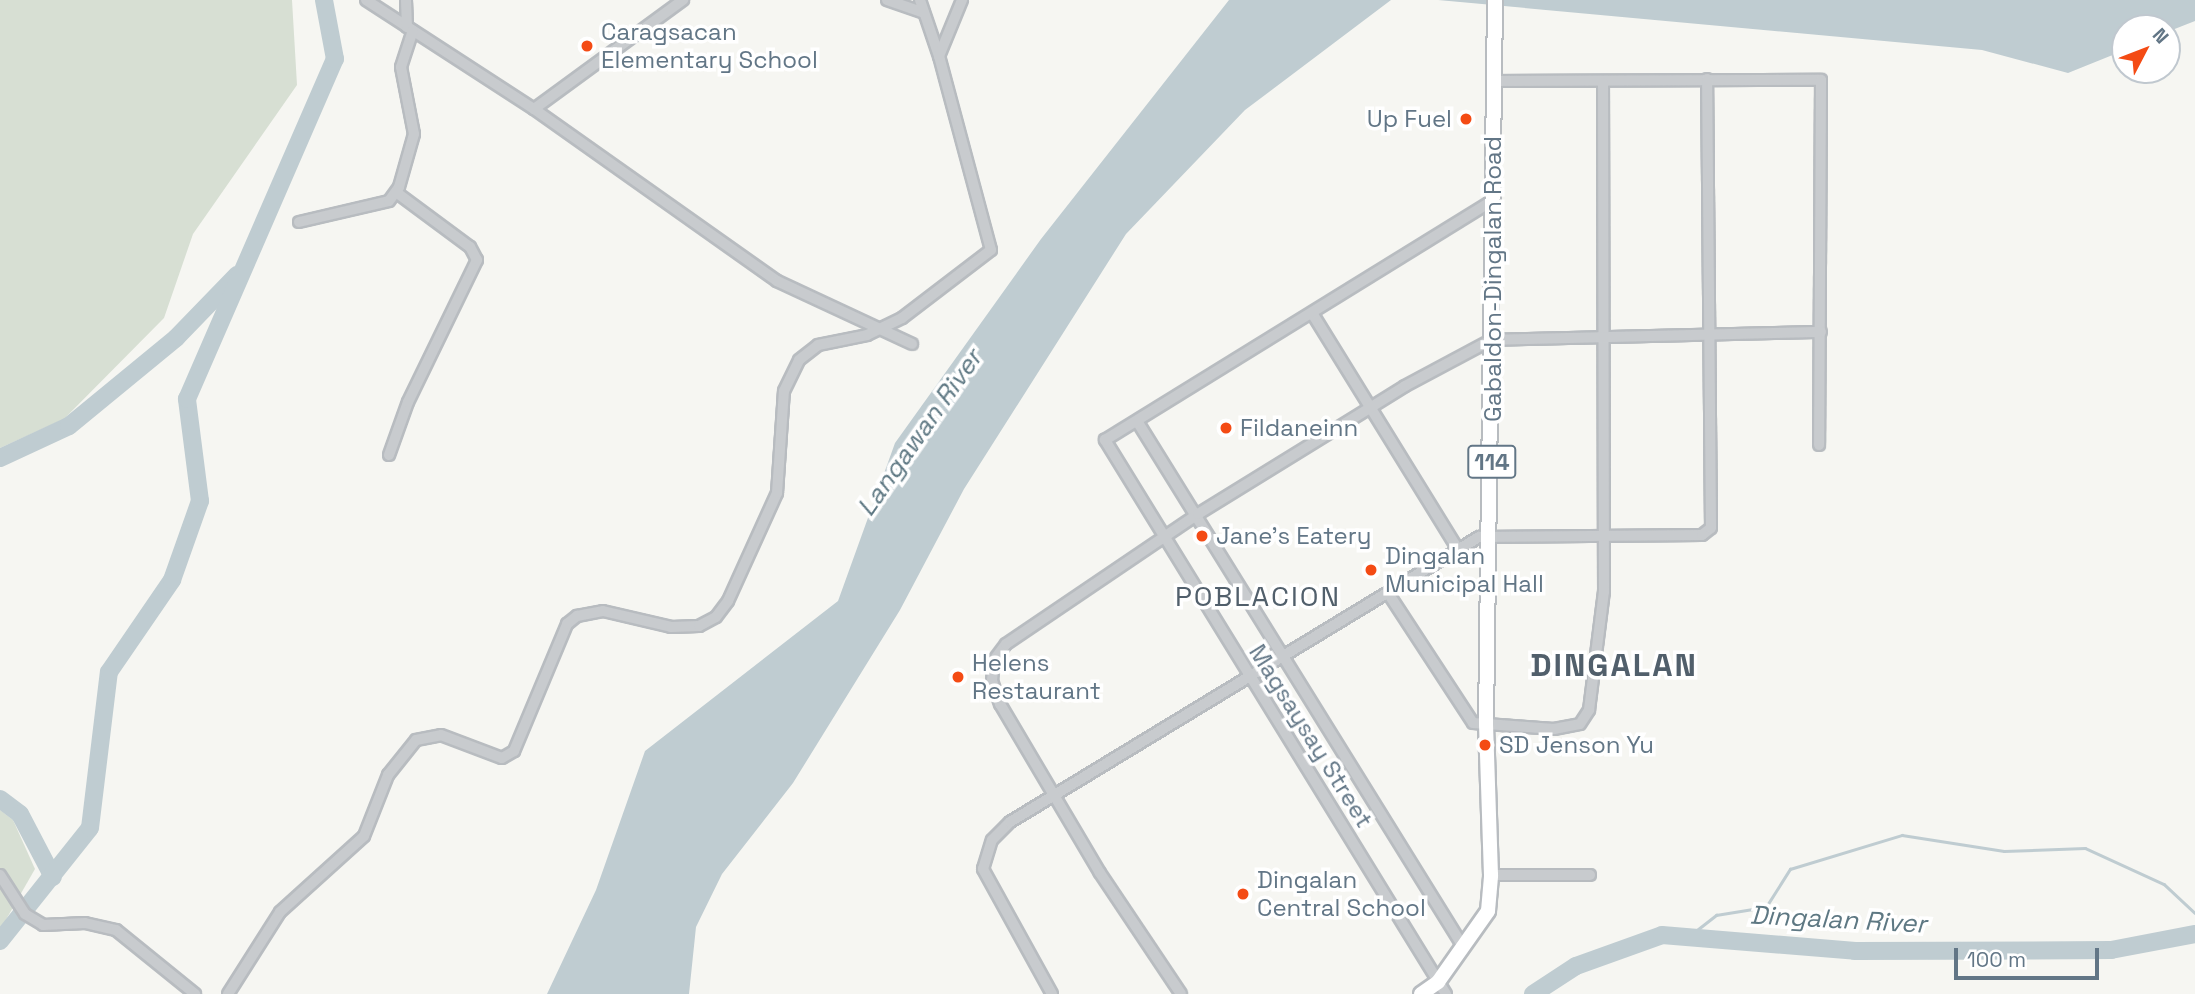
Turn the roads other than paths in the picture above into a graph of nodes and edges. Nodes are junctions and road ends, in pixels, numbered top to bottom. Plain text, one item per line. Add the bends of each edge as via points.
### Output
1 (366, 0) edge
2 (406, 0) edge
3 (682, 0) edge
4 (887, 0) edge
5 (920, 0) edge
6 (962, 0) edge
7 (1495, 6) edge
8 (924, 13) junction
9 (410, 29) junction
10 (939, 56) junction
11 (1707, 79) junction
12 (1495, 80) junction
13 (1603, 83) junction
14 (534, 109) junction
15 (396, 192) junction
16 (1492, 201) junction
17 (299, 222) dead end
18 (1312, 313) junction
19 (882, 329) junction
20 (1821, 332) junction
21 (1711, 335) junction
22 (1601, 339) junction
23 (1491, 340) junction
24 (912, 344) dead end
25 (1373, 407) junction
26 (1137, 421) junction
27 (1819, 445) dead end
28 (389, 455) dead end
29 (1198, 514) junction
30 (1492, 534) junction
31 (1603, 534) junction
32 (1165, 535) junction
33 (1457, 548) junction
34 (1388, 593) junction
35 (1284, 656) junction
36 (1249, 677) junction
37 (1486, 725) junction
38 (1052, 795) junction
39 (0, 875) edge
40 (1491, 876) junction
41 (1590, 876) dead end
42 (1464, 948) junction
43 (1442, 988) edge
44 (195, 994) edge
45 (228, 994) edge
46 (1052, 994) edge
47 (1181, 994) edge
48 (1421, 994) edge

1 - 9 street
2 - 9 street
3 - 14 street
4 - 8 street
5 - 8 street
6 - 10 street
7 - 12 main road, Gabaldon-Dingalan Road / 114
8 - 10 street
9 - 14 street
9 - 15 street via 401,67 414,134
10 - 19 street via 991,250
11 - 13 street
11 - 20 street via 1822,80
11 - 21 street
12 - 13 street
12 - 16 main road, Gabaldon-Dingalan Road / 114
13 - 22 street
14 - 19 street via 777,281
15 - 17 street via 389,201
15 - 28 street via 470,247 477,260 408,402
16 - 18 street
16 - 23 main road, Gabaldon-Dingalan Road / 114
18 - 25 street
18 - 26 street
19 - 24 street
19 - 45 street via 818,345 791,373 784,391 776,493 728,601 716,617 699,626 671,627 603,611 577,616 567,624 514,751 502,758 441,735 416,740 388,775 364,836 280,912
20 - 21 street
20 - 27 street
21 - 22 street
21 - 31 street via 1711,528 1702,535
22 - 23 street
22 - 31 street
23 - 25 street
23 - 30 main road, Gabaldon-Dingalan Road / 114
25 - 29 street
25 - 33 street
26 - 29 street, Magsaysay Street
26 - 32 street, Magsaysay Street via 1105,440
29 - 32 street
29 - 35 street, Magsaysay Street
30 - 31 street
30 - 33 street
30 - 37 main road, Gabaldon-Dingalan Road / 114
31 - 37 street via 1603,604 1588,710 1574,726
32 - 36 street, Magsaysay Street
32 - 38 street via 1022,630 994,660 992,681 1000,704
33 - 34 street
34 - 35 street
34 - 37 street via 1461,712 1473,723
35 - 36 street
35 - 42 street, Magsaysay Street
36 - 38 street
36 - 43 street, Magsaysay Street
37 - 40 main road, Gabaldon-Dingalan Road / 114
38 - 46 street via 999,831 983,857 983,869
38 - 47 street
39 - 44 street via 25,914 43,925 85,923 116,930
40 - 41 street
40 - 42 main road, Gabaldon-Dingalan Road / 114 via 1488,911
42 - 43 main road, Gabaldon-Dingalan Road / 114
43 - 48 main road, Gabaldon-Dingalan Road / 114

